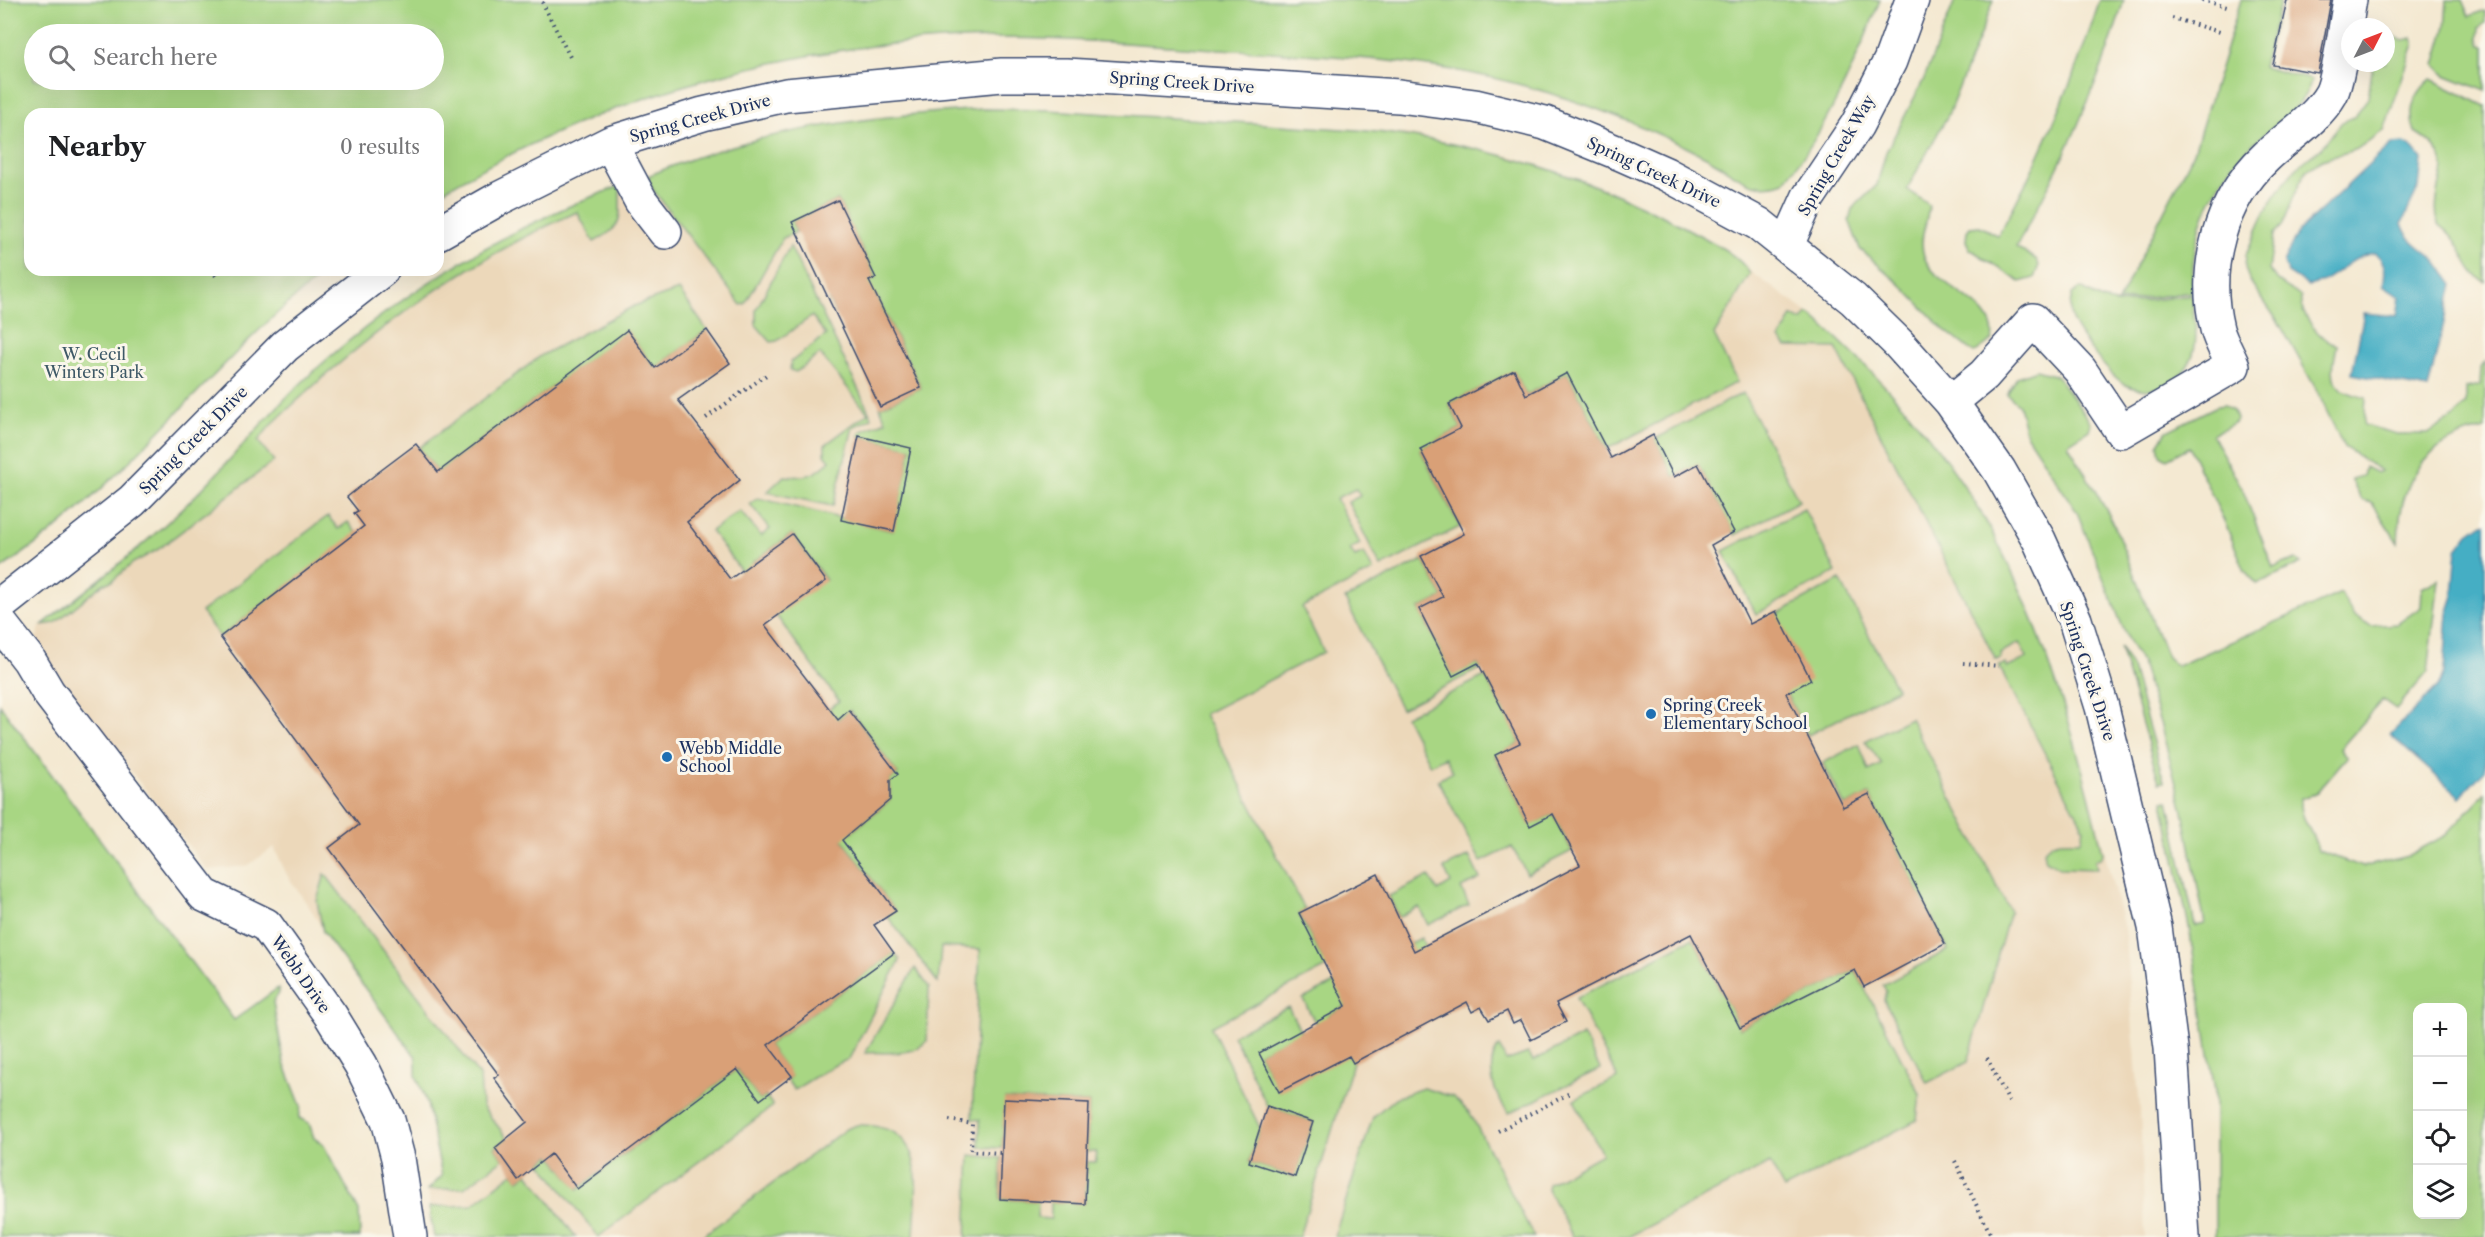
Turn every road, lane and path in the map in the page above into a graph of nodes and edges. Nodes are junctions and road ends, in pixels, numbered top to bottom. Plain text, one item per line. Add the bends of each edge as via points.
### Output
1 (1912, 0) edge
2 (2202, 0) edge
3 (2350, 0) edge
4 (542, 2) dead end
5 (2227, 7) dead end
6 (2172, 18) dead end
7 (2220, 32) dead end
8 (571, 59) dead end
9 (610, 143) junction
10 (444, 230) edge
11 (665, 232) dead end
12 (1787, 244) junction
13 (374, 276) edge
14 (769, 373) dead end
15 (1951, 402) junction
16 (706, 418) dead end
17 (0, 605) edge
18 (0, 623) edge
19 (1964, 663) dead end
20 (1999, 666) dead end
21 (1987, 1058) dead end
22 (1570, 1093) dead end
23 (2008, 1102) dead end
24 (950, 1120) dead end
25 (1498, 1131) dead end
26 (1002, 1153) dead end
27 (1955, 1161) dead end
28 (410, 1237) edge
29 (1992, 1237) edge
30 (2183, 1237) edge

1 - 12 street, Spring Creek Way via 1890,61 1857,125 1808,198
2 - 5 path
3 - 15 street via 2331,93 2305,124 2264,158 2236,192 2216,238 2213,290 2217,329 2233,366 2121,431 2080,370 2033,320 1984,375
4 - 8 path
6 - 7 path
9 - 10 street, Spring Creek Drive
9 - 11 street via 641,201
9 - 12 street, Spring Creek Drive via 703,114 786,95 1002,75 1067,75 1399,96 1475,106 1545,123 1666,174 1759,224
12 - 15 street, Spring Creek Drive via 1868,314
13 - 17 street, Spring Creek Drive via 285,346 132,501
14 - 16 path
15 - 30 street, Spring Creek Drive via 1999,470 2039,540 2075,620 2102,707 2155,927 2172,1059
18 - 28 street, Webb Drive via 204,895 266,925 297,969 361,1065 388,1120
19 - 20 path
21 - 23 path
22 - 25 path
24 - 26 path via 972,1124 971,1151
27 - 29 path

